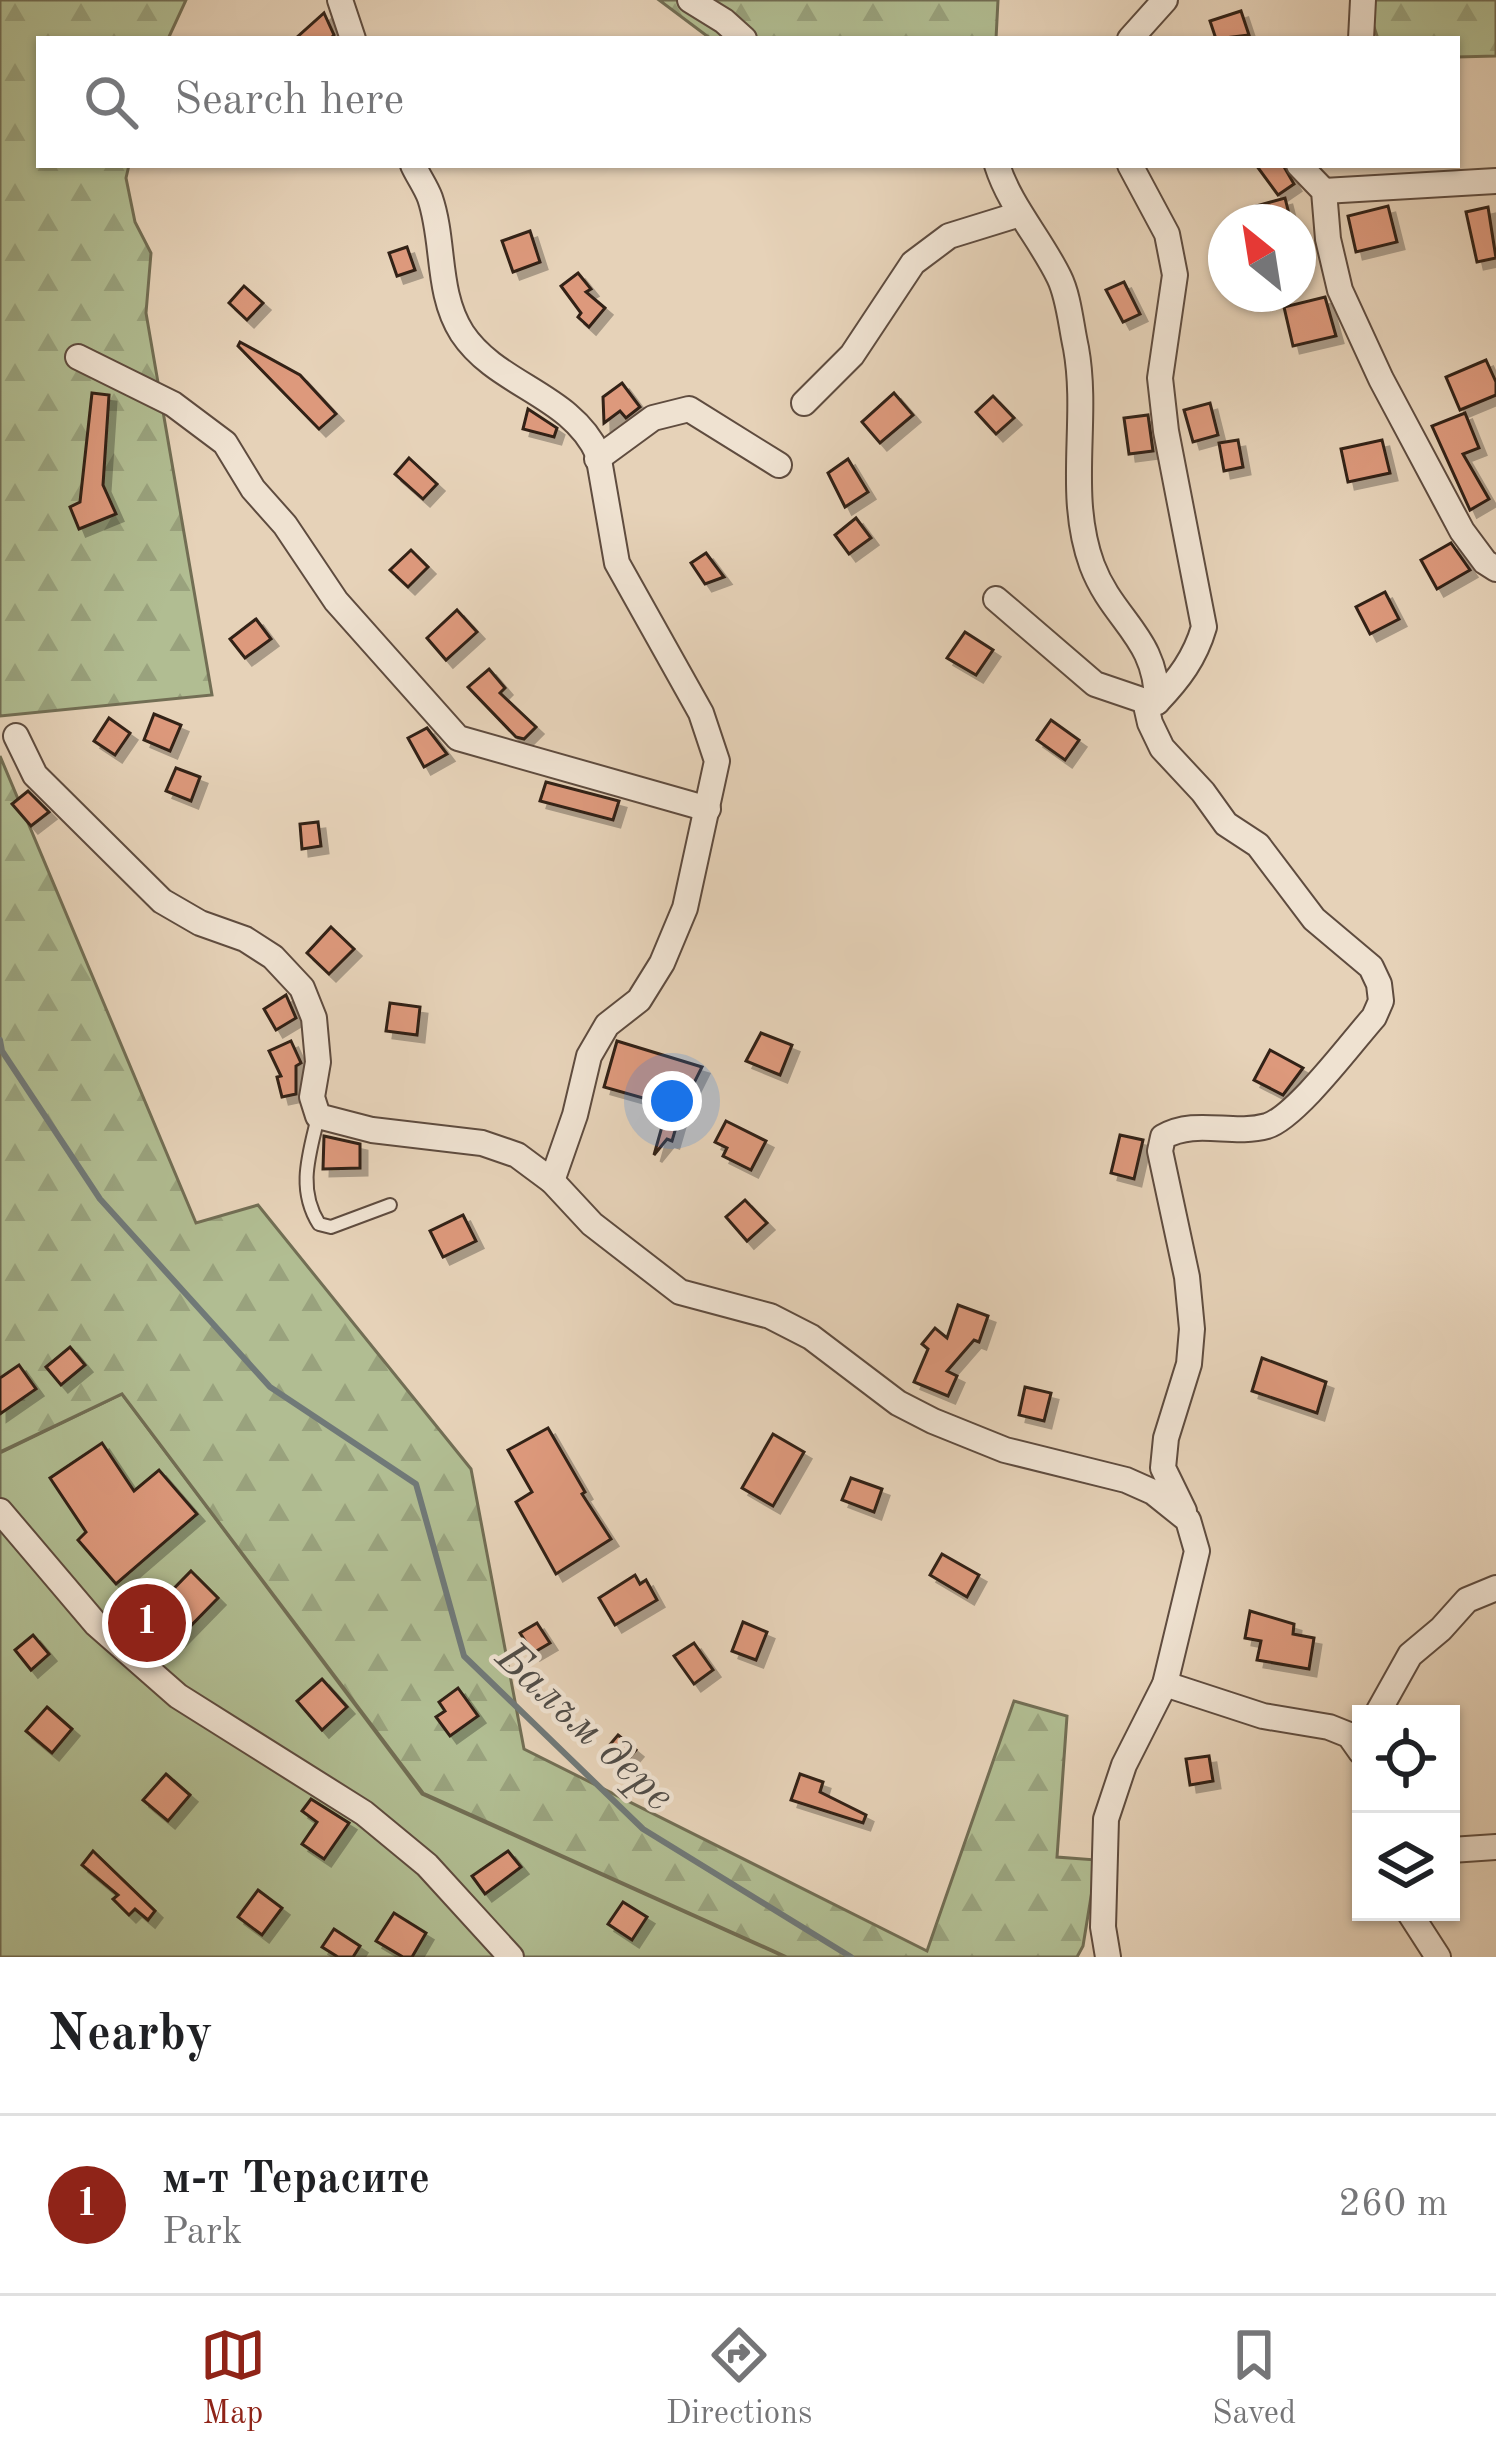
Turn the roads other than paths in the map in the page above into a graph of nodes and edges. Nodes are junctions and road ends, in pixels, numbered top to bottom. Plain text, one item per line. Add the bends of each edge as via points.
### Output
1 (340, 0) edge
2 (690, 0) edge
3 (1166, 0) edge
4 (1363, 0) edge
5 (352, 36) edge
6 (740, 36) edge
7 (1133, 36) edge
8 (1361, 36) edge
9 (414, 168) edge
10 (999, 168) edge
11 (1132, 168) edge
12 (1302, 168) edge
13 (1496, 181) edge
14 (1324, 191) junction
15 (1020, 214) junction
16 (78, 357) dead end
17 (805, 403) dead end
18 (597, 459) junction
19 (778, 465) dead end
20 (1496, 568) edge
21 (995, 599) dead end
22 (1151, 702) junction
23 (16, 736) dead end
24 (708, 809) junction
25 (318, 1116) junction
26 (552, 1181) junction
27 (390, 1205) dead end
28 (0, 1511) edge
29 (1188, 1520) junction
30 (1496, 1588) edge
31 (1165, 1684) junction
32 (1382, 1705) edge
33 (1352, 1738) edge
34 (1496, 1847) edge
35 (1460, 1849) edge
36 (1415, 1921) edge
37 (512, 1957) edge
38 (1108, 1957) edge
39 (1438, 1957) edge

1 - 5 street
2 - 6 street
3 - 7 street
4 - 8 street
9 - 18 street via 430,199 462,333 495,369 581,423
10 - 15 street
11 - 22 street via 1167,233 1175,275 1160,378 1204,627 1197,651
12 - 14 street
13 - 14 street
14 - 20 street via 1348,308 1458,525
15 - 17 street via 950,236 913,263 852,355
15 - 22 street via 1061,280 1077,355 1077,500 1109,602 1143,642 1157,676
16 - 24 street via 172,404 224,443 336,601 458,738
18 - 19 street via 653,418 689,409
18 - 24 street via 617,563 701,713 717,761
21 - 22 street via 1095,684
22 - 29 street via 1162,748 1226,824 1258,845 1314,920 1371,968 1381,1001 1289,1113 1265,1126 1179,1128 1163,1137 1192,1329 1163,1468
23 - 25 street via 35,776 162,902 245,939 302,988 314,1018
24 - 26 street via 670,945 640,1000 607,1025 589,1056
25 - 26 street via 482,1143 517,1155
25 - 27 lane via 304,1188 319,1224 331,1228
26 - 29 street via 592,1224 680,1292 770,1316 933,1421 1005,1450 1126,1480
28 - 37 street via 96,1624 178,1696 364,1813 427,1865
29 - 31 street via 1197,1552
30 - 32 street via 1467,1600 1410,1654
31 - 33 street
31 - 38 street via 1106,1819
34 - 35 street
36 - 39 street

